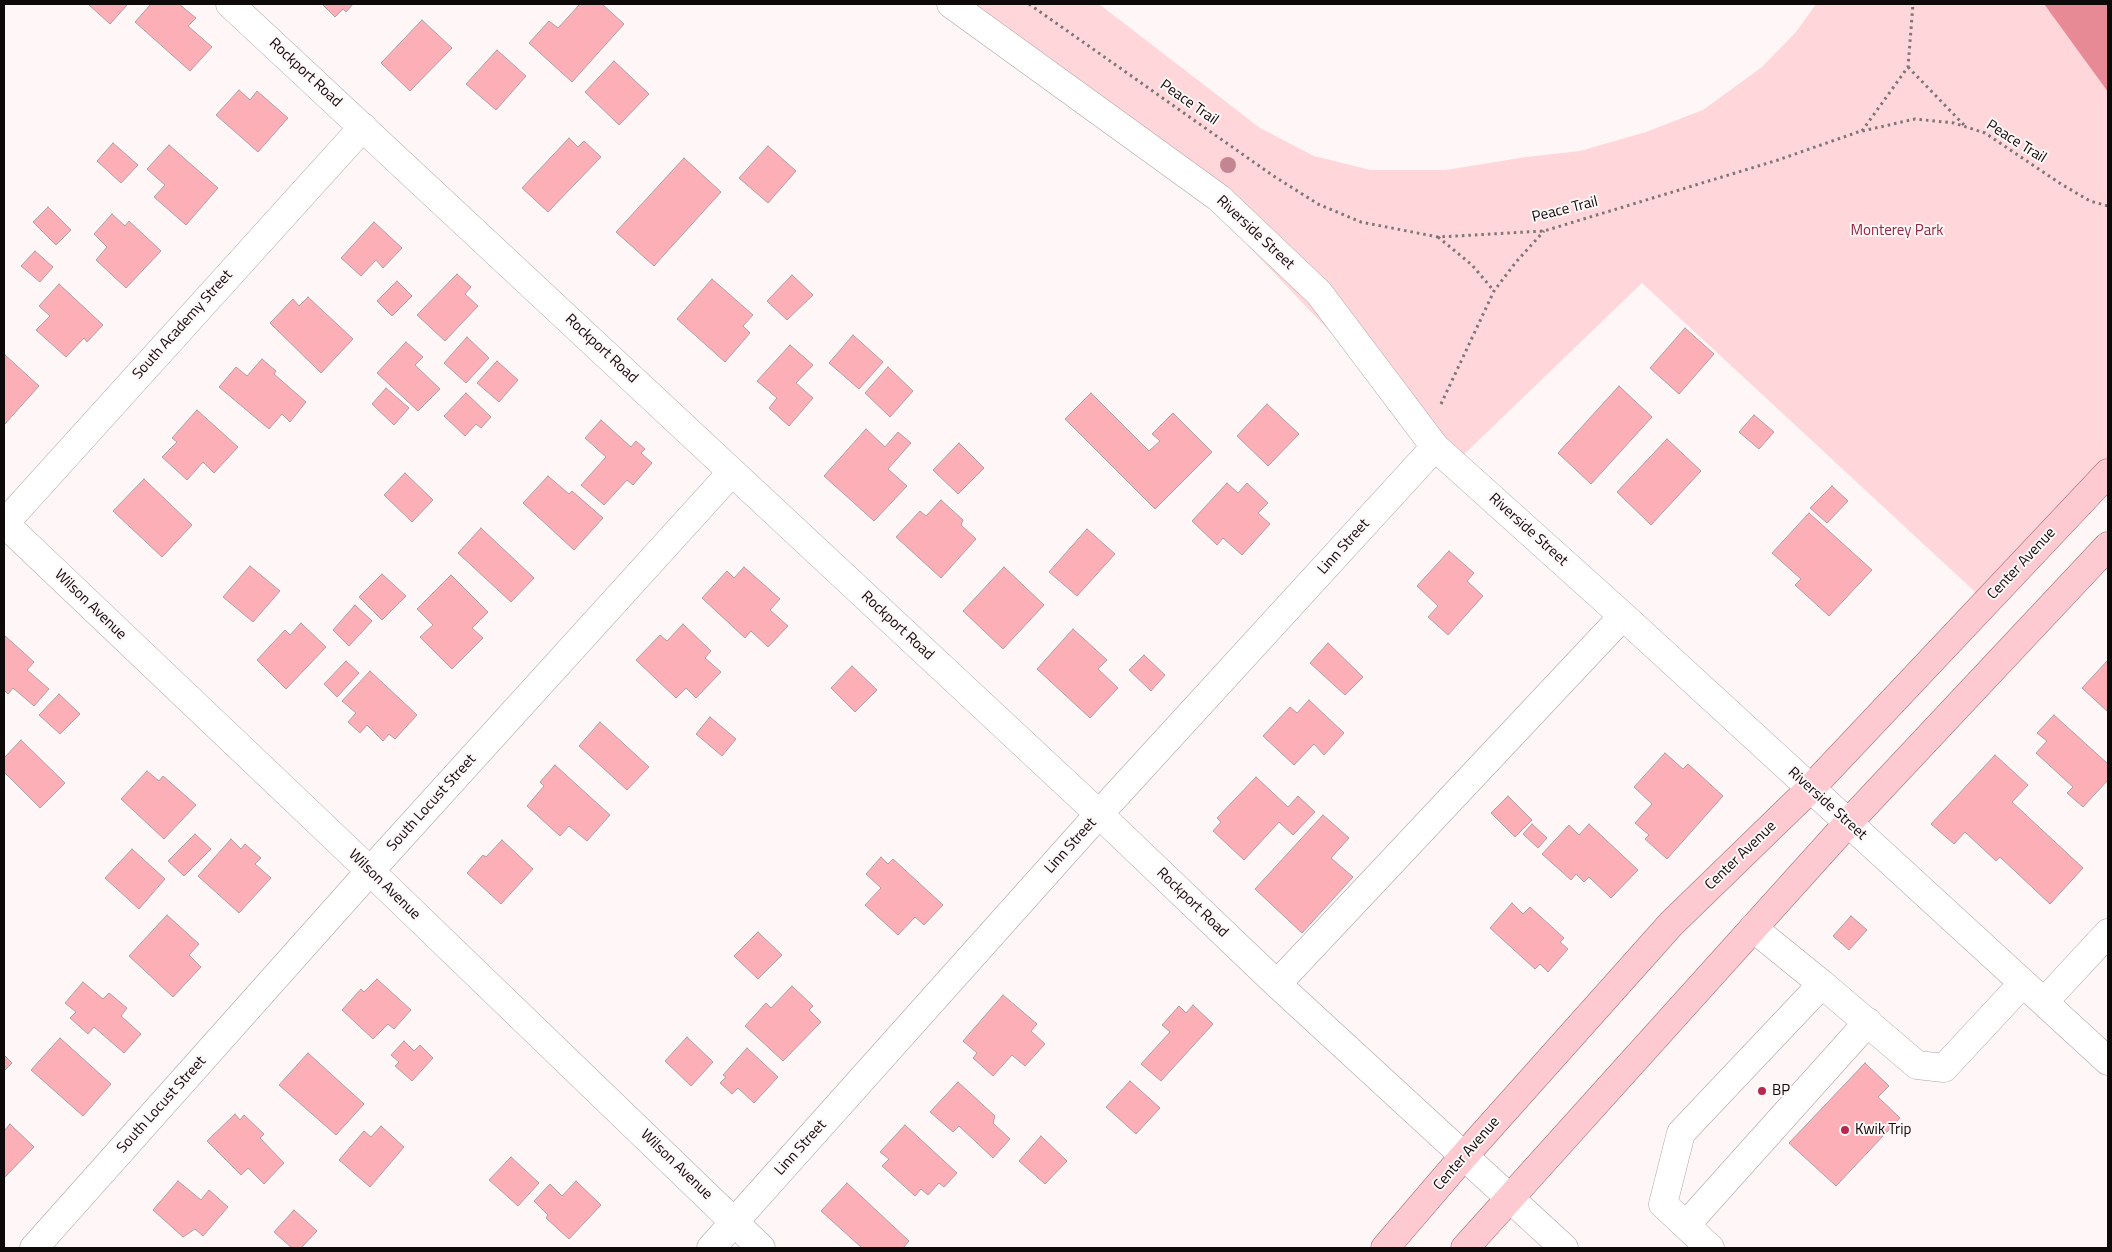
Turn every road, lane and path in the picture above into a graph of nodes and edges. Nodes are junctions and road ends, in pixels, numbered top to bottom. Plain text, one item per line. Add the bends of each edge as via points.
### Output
1 (230, 4) edge
2 (951, 4) edge
3 (1029, 4) edge
4 (1913, 4) edge
5 (1908, 67) junction
6 (1966, 126) junction
7 (363, 127) junction
8 (1862, 131) junction
9 (2108, 206) edge
10 (1544, 230) junction
11 (1438, 236) junction
12 (1494, 291) junction
13 (1431, 442) junction
14 (732, 472) junction
15 (2108, 473) edge
16 (4, 524) edge
17 (2108, 546) edge
18 (1623, 616) junction
19 (1810, 789) junction
20 (1099, 814) junction
21 (1848, 823) junction
22 (370, 871) junction
23 (1754, 928) junction
24 (2108, 934) edge
25 (2023, 983) junction
26 (1277, 984) junction
27 (1822, 984) junction
28 (2044, 1002) junction
29 (1868, 1022) junction
30 (2108, 1061) edge
31 (1463, 1157) junction
32 (1510, 1198) junction
33 (735, 1222) junction
34 (1686, 1225) junction
35 (34, 1248) edge
36 (711, 1248) edge
37 (761, 1248) edge
38 (1385, 1248) edge
39 (1465, 1248) edge
40 (1564, 1248) edge
41 (1710, 1248) edge

1 - 7 street, Rockport Road
2 - 13 street, Riverside Street via 1218,198 1319,293
3 - 11 path, Peace Trail via 1318,204 1361,222
4 - 5 path
5 - 6 path
5 - 8 path
6 - 8 path, Peace Trail via 1915,119
6 - 9 path, Peace Trail via 1985,133 2090,201
7 - 14 street, Rockport Road
7 - 16 street, South Academy Street
8 - 10 path, Peace Trail via 1778,160
10 - 11 path, Peace Trail
10 - 12 path
11 - 12 path via 1472,265
12 - 13 path
13 - 18 street, Riverside Street
13 - 20 street, Linn Street
14 - 20 street, Rockport Road
14 - 22 street, South Locust Street
15 - 19 main road, Center Avenue
16 - 22 street, Wilson Avenue
17 - 21 main road
18 - 19 street, Riverside Street
18 - 26 street
19 - 21 street, Riverside Street
19 - 31 main road, Center Avenue via 1672,924
20 - 26 street, Rockport Road
20 - 33 street, Linn Street
21 - 23 main road
21 - 25 street, Riverside Street
22 - 33 street, Wilson Avenue
22 - 35 street, South Locust Street
23 - 27 street
23 - 32 main road
24 - 28 street
25 - 28 street, Riverside Street
25 - 29 street via 1944,1068 1917,1065
26 - 31 street, Rockport Road
27 - 29 street
27 - 34 street via 1680,1134 1663,1204
28 - 30 street, Riverside Street
29 - 34 street
31 - 32 street, Rockport Road
31 - 38 main road, Center Avenue
32 - 39 main road
32 - 40 street, Rockport Road
33 - 36 street, Linn Street
33 - 37 street, Wilson Avenue
34 - 41 street

